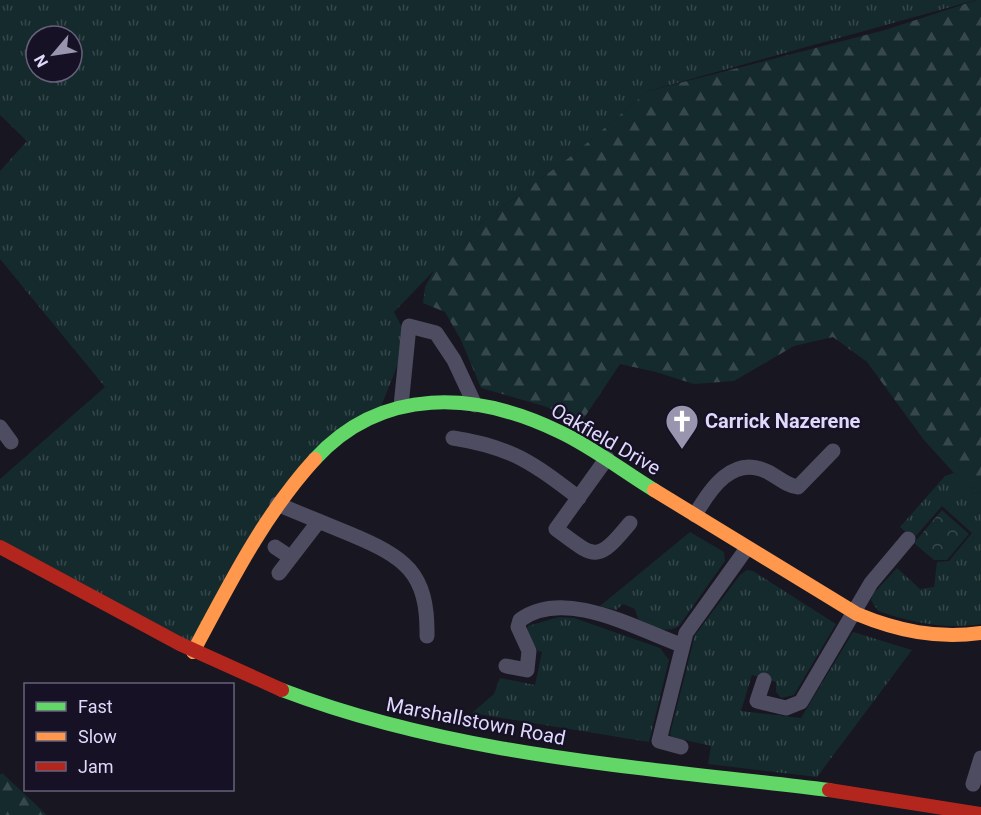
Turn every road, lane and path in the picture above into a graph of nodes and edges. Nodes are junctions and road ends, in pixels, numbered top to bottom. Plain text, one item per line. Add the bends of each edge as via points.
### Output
1 (475, 405) junction
2 (401, 406) junction
3 (0, 427) edge
4 (453, 438) dead end
5 (11, 442) dead end
6 (833, 451) dead end
7 (607, 458) junction
8 (579, 498) junction
9 (277, 504) junction
10 (695, 515) junction
11 (319, 521) junction
12 (630, 523) dead end
13 (908, 539) dead end
14 (0, 547) edge
15 (274, 547) dead end
16 (747, 548) junction
17 (290, 557) junction
18 (279, 573) dead end
19 (854, 613) junction
20 (981, 633) edge
21 (427, 636) dead end
22 (681, 645) junction
23 (193, 652) junction
24 (506, 666) dead end
25 (764, 680) dead end
26 (681, 747) dead end
27 (981, 758) edge
28 (973, 784) dead end
29 (981, 814) edge

1 - 2 main road, Oakfield Drive via 428,401
1 - 2 street via 436,333 409,326
1 - 7 main road, Oakfield Drive via 523,416
2 - 9 main road, Oakfield Drive via 353,426 331,441 301,471
3 - 5 street
4 - 8 street via 510,451
6 - 10 street via 798,487 758,468 733,471 715,483
7 - 8 street
7 - 10 main road, Oakfield Drive
8 - 12 street via 556,529 587,551 602,552 609,548
9 - 11 street
9 - 23 main road, Oakfield Drive
10 - 16 main road, Oakfield Drive
11 - 17 street
11 - 21 street via 387,550 410,567 425,598
13 - 19 street via 878,575
14 - 23 main road, Marshallstown Road
15 - 17 street
16 - 19 main road, Oakfield Drive
16 - 22 street via 693,622
17 - 18 street
19 - 20 main road, Oakfield Drive via 913,632
19 - 25 street via 797,704 786,708 757,700
22 - 24 street via 593,612 560,607 532,614 519,622 529,651 527,670
22 - 26 street via 659,741
23 - 29 main road, Marshallstown Road via 239,673 369,720 452,740 560,759 906,799
27 - 28 street

